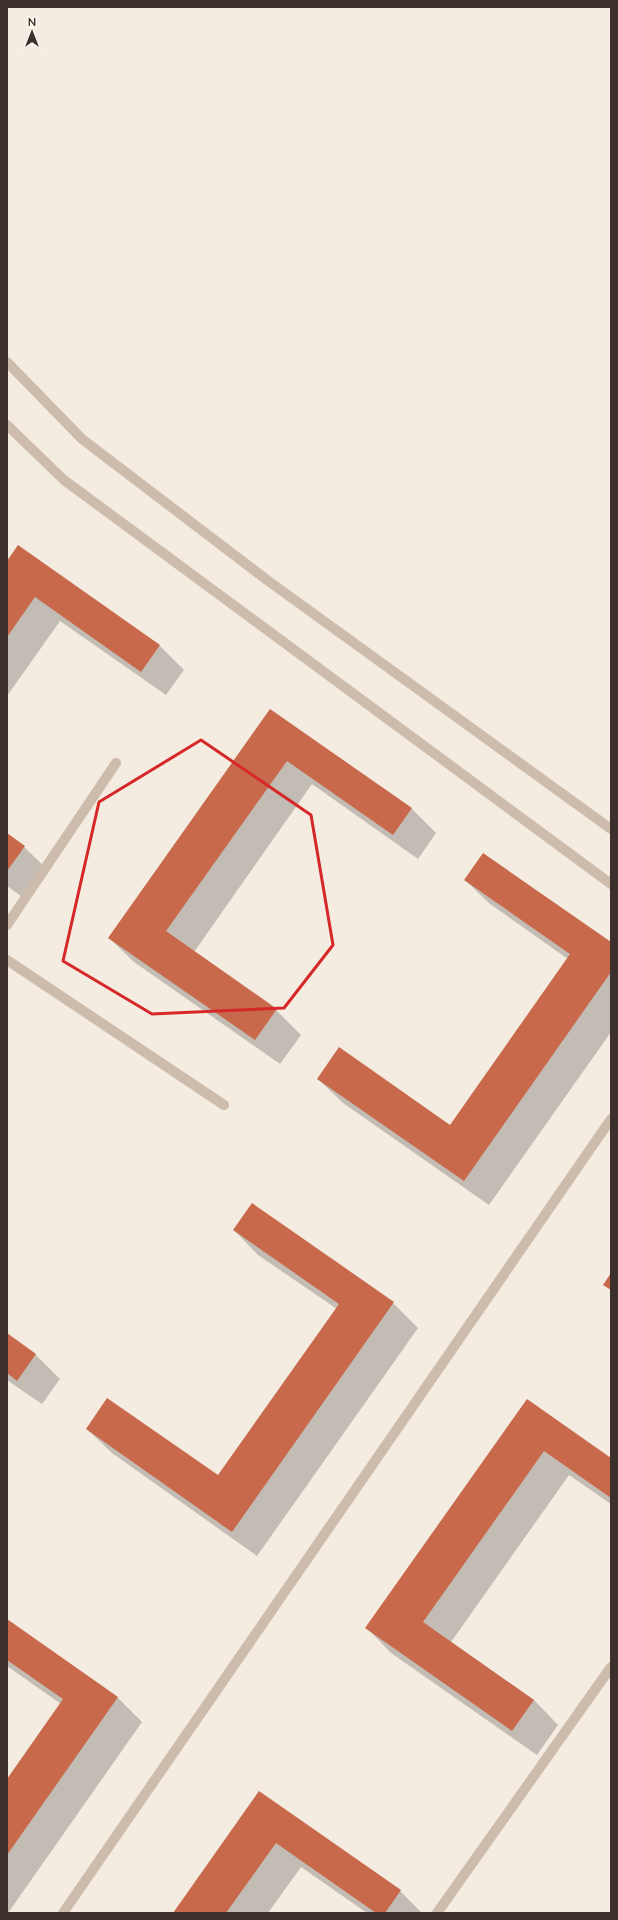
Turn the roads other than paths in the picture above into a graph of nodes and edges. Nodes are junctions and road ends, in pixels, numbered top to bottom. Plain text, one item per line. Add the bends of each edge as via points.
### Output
1 (7, 362) edge
2 (7, 425) edge
3 (116, 763) dead end
4 (611, 829) edge
5 (611, 884) edge
6 (7, 925) edge
7 (7, 960) edge
8 (224, 1105) dead end
9 (611, 1120) edge
10 (611, 1667) edge
11 (63, 1913) edge
12 (438, 1913) edge

1 - 4 street via 82,439 267,580
2 - 5 street via 64,480
3 - 6 street
7 - 8 street
9 - 11 street
10 - 12 street

